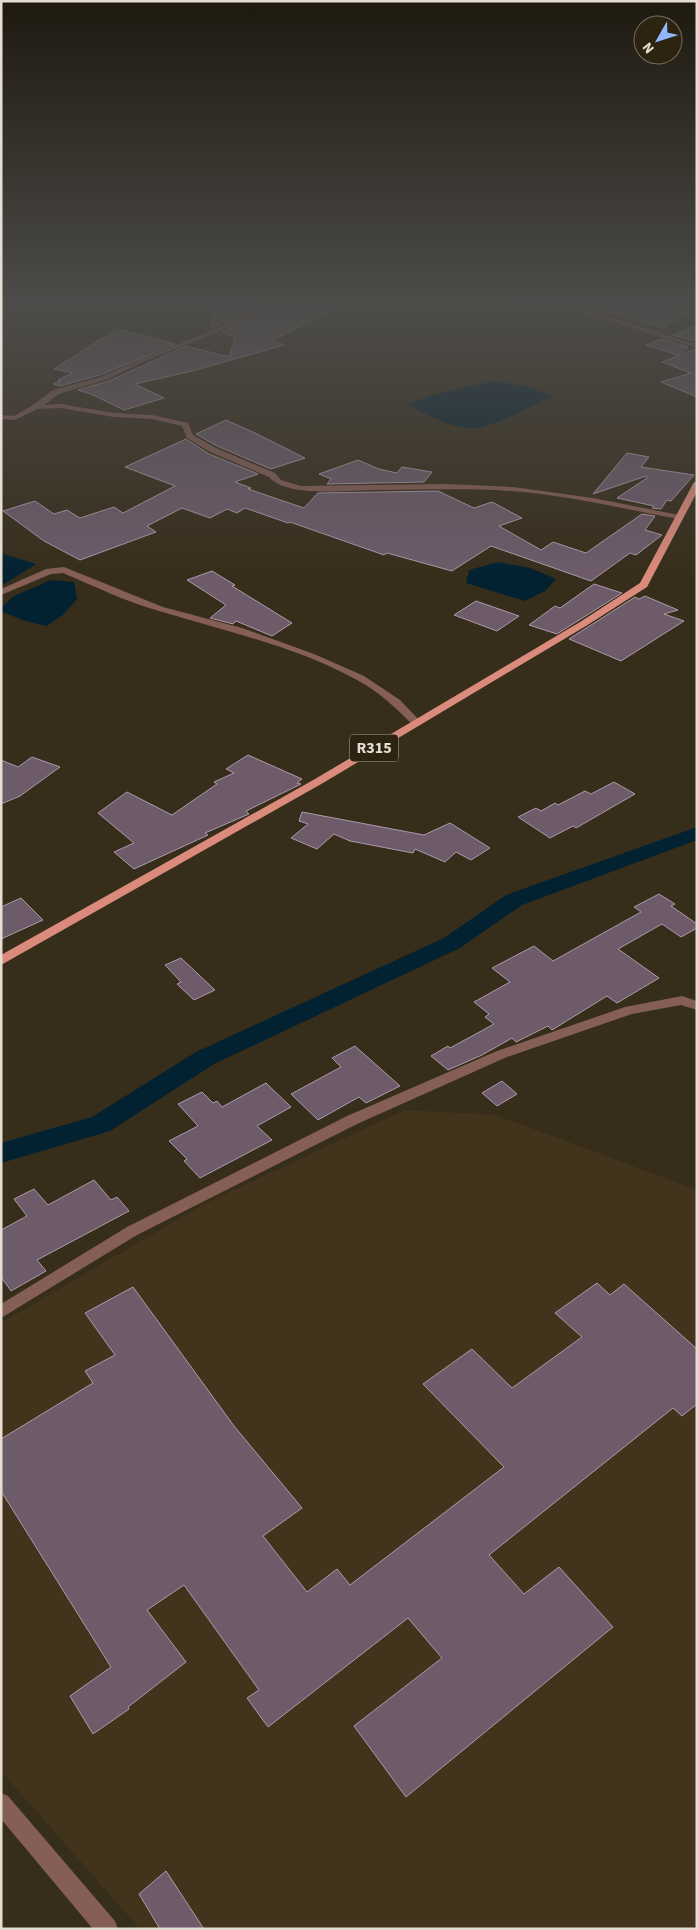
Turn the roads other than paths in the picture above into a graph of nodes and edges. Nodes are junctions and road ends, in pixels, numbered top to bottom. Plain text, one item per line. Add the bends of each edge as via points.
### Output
1 (52, 395) edge
2 (36, 407) junction
3 (1, 417) edge
4 (697, 484) edge
5 (679, 517) junction
6 (1, 592) edge
7 (417, 723) junction
8 (1, 961) edge
9 (697, 1006) edge
10 (1, 1312) edge
11 (1, 1803) edge
12 (107, 1929) edge

1 - 2 street
2 - 3 street via 15,418
2 - 5 street via 61,406 114,415 152,417 185,426 190,436 212,450 272,475 278,482 301,488 446,486 513,489
4 - 5 main road, R315
5 - 7 main road, R315 via 644,585
6 - 7 street via 49,571 64,570 160,609 239,630 320,660 361,678 396,702
7 - 8 main road, R315
9 - 10 street via 682,1000 630,1010 502,1054 352,1120 132,1232
11 - 12 street

